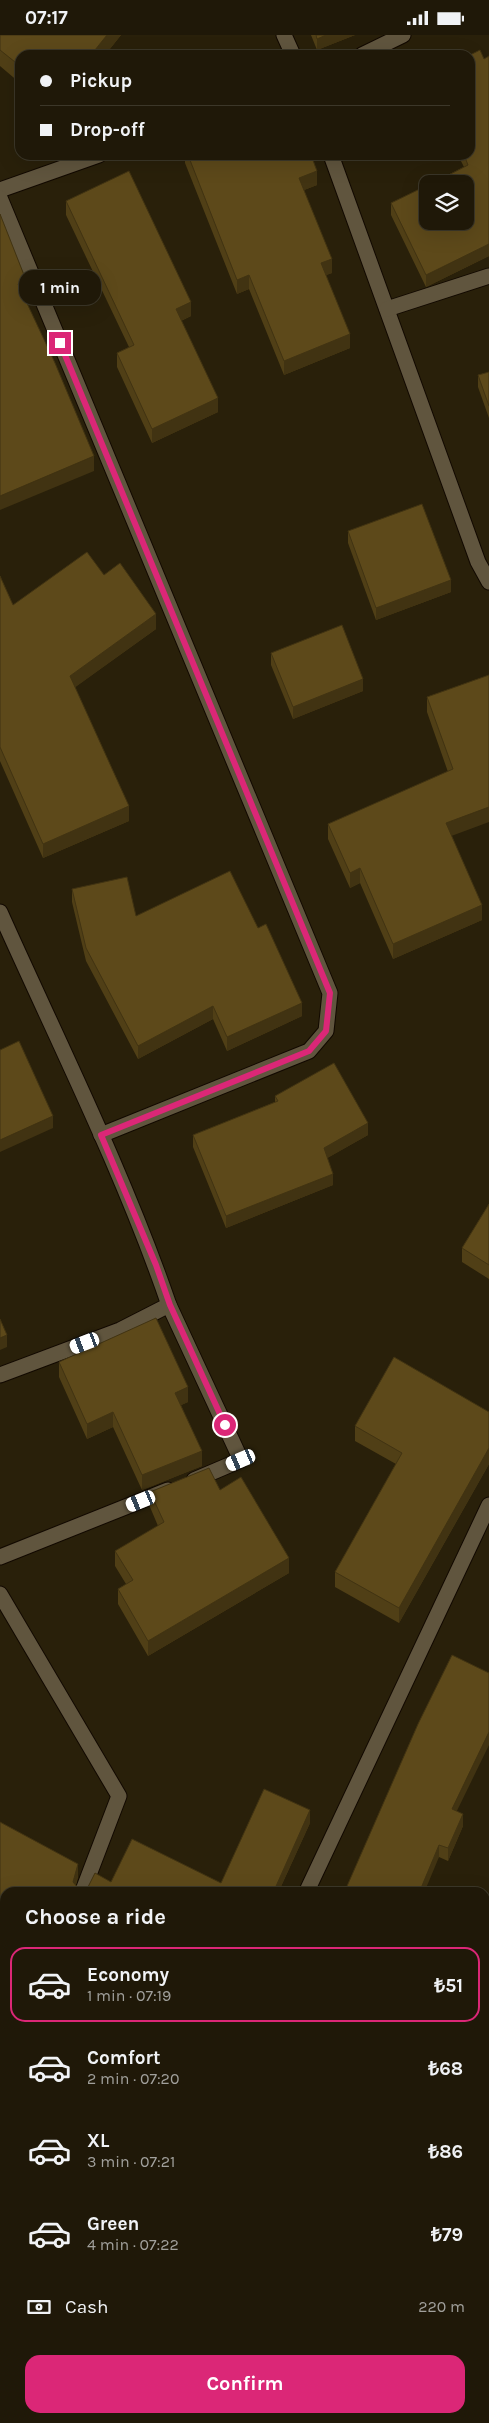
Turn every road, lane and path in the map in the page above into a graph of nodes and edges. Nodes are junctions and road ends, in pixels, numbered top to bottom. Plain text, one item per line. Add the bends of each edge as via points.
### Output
1 (284, 35) edge
2 (403, 35) edge
3 (291, 50) edge
4 (372, 50) edge
5 (86, 160) edge
6 (333, 160) edge
7 (0, 190) edge
8 (0, 199) edge
9 (489, 276) edge
10 (387, 309) junction
11 (489, 583) edge
12 (0, 912) edge
13 (101, 1135) junction
14 (170, 1305) junction
15 (0, 1375) edge
16 (489, 1505) edge
17 (0, 1557) edge
18 (0, 1595) edge
19 (84, 1887) edge
20 (309, 1887) edge

1 - 3 street
2 - 4 street
5 - 7 street
6 - 10 street
8 - 13 street via 330,993 326,1031 309,1051
9 - 10 street
10 - 11 street via 478,561
12 - 13 street
13 - 14 street
14 - 15 street via 120,1330
14 - 17 street via 241,1460
16 - 20 street
18 - 19 street via 119,1796

